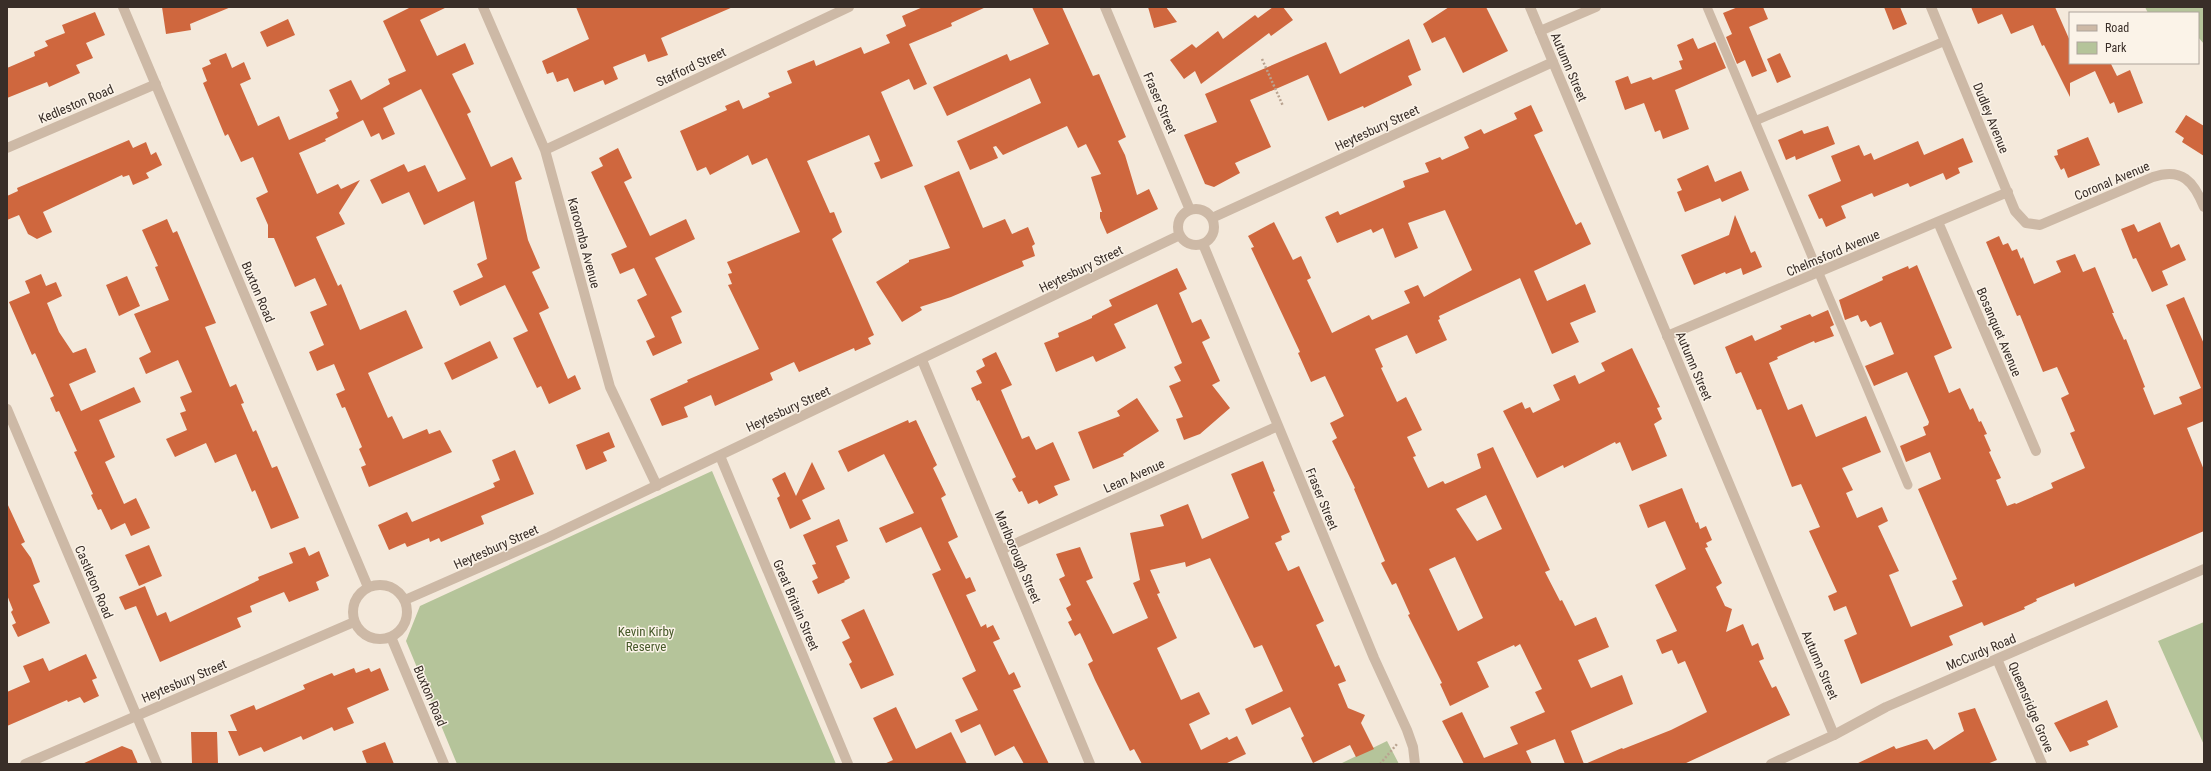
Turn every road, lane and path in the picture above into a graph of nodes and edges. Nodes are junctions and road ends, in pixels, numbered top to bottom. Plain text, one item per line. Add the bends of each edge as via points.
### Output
1 (122, 7) edge
2 (483, 7) edge
3 (849, 7) edge
4 (1105, 7) edge
5 (1530, 7) edge
6 (1596, 7) edge
7 (1707, 7) edge
8 (1931, 7) edge
9 (1540, 31) junction
10 (1945, 41) junction
11 (1262, 59) dead end
12 (1553, 62) junction
13 (156, 84) junction
14 (1283, 106) dead end
15 (1755, 121) junction
16 (7, 148) edge
17 (546, 150) junction
18 (2008, 192) junction
19 (2204, 206) edge
20 (1190, 210) junction
21 (1212, 218) junction
22 (1938, 222) junction
23 (2040, 225) joint
24 (1180, 235) junction
25 (1203, 244) junction
26 (1819, 273) junction
27 (1667, 336) junction
28 (922, 360) junction
29 (7, 409) edge
30 (1278, 426) junction
31 (2036, 451) dead end
32 (720, 456) junction
33 (1908, 485) dead end
34 (657, 486) junction
35 (1001, 550) junction
36 (2204, 569) edge
37 (368, 587) junction
38 (405, 600) junction
39 (354, 622) junction
40 (391, 637) junction
41 (1996, 660) junction
42 (136, 716) junction
43 (1407, 730) junction
44 (1834, 735) junction
45 (25, 764) edge
46 (157, 764) edge
47 (444, 764) edge
48 (848, 764) edge
49 (1090, 764) edge
50 (1380, 764) edge
51 (1415, 764) edge
52 (1771, 764) edge
53 (2042, 764) edge

1 - 13 street, Buxton Road
2 - 17 street, Karoomba Avenue
3 - 17 street, Stafford Street
4 - 20 street, Fraser Street
5 - 9 street, Autumn Street
6 - 9 street
7 - 15 lane
8 - 10 street, Dudley Avenue
9 - 12 street, Autumn Street
10 - 15 lane
10 - 18 street, Dudley Avenue
11 - 14 path
12 - 21 street, Heytesbury Street
12 - 27 street, Autumn Street
13 - 16 street, Kedleston Road
13 - 37 street, Buxton Road
15 - 26 lane
17 - 34 street, Karoomba Avenue via 610,387
18 - 22 street, Chelmsford Avenue
18 - 23 street, Dudley Avenue via 2015,211 2026,223
19 - 23 street, Coronal Avenue via 2189,181 2180,176 2166,174 2153,177
20 - 21 street via 1205,211
20 - 24 street via 1178,223
21 - 25 street via 1214,230 1208,241
22 - 26 street, Chelmsford Avenue
22 - 31 street, Bosanquet Avenue
24 - 25 street via 1193,245
24 - 28 street, Heytesbury Street
25 - 30 street, Fraser Street
26 - 27 street, Chelmsford Avenue
26 - 33 lane
27 - 44 street, Autumn Street
28 - 32 street, Heytesbury Street
28 - 35 street, Marlborough Street
29 - 42 street, Castleton Road
30 - 35 street, Lean Avenue
30 - 43 street, Fraser Street via 1374,658
32 - 34 street, Heytesbury Street
32 - 48 street, Great Britain Street
34 - 38 street, Heytesbury Street
35 - 49 street, Marlborough Street
36 - 41 street, McCurdy Road
37 - 38 street via 385,584 400,592
37 - 39 street via 358,595 352,607
38 - 40 street via 408,613 404,627
39 - 40 street via 360,631 376,639
39 - 42 street, Heytesbury Street
40 - 47 street, Buxton Road
41 - 44 street, McCurdy Road via 1881,710
41 - 53 street, Queensridge Grove
42 - 45 street, Heytesbury Street
42 - 46 street, Castleton Road
43 - 50 path
43 - 51 street, Fraser Street
44 - 52 street, McCurdy Road

